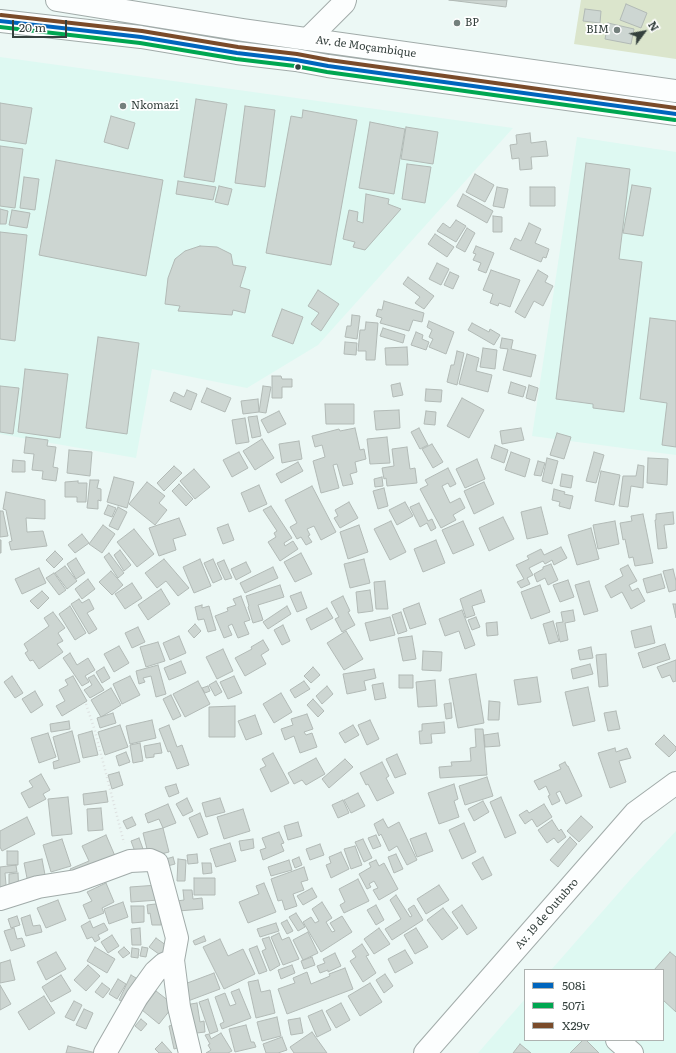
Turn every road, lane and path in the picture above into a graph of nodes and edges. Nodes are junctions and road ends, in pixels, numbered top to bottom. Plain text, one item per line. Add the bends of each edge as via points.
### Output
1 (57, 0) edge
2 (345, 0) edge
3 (0, 21) edge
4 (308, 38) junction
5 (676, 91) edge
6 (676, 114) edge
7 (86, 704) dead end
8 (676, 783) edge
9 (130, 861) junction
10 (0, 900) edge
11 (173, 960) junction
12 (618, 1041) edge
13 (105, 1053) edge
14 (190, 1053) edge
15 (425, 1053) edge
16 (632, 1053) edge

1 - 4 main road, Av. de Moçambique
2 - 4 main road
3 - 6 main road, Av. de Moçambique via 141,37 237,53
4 - 5 main road, Av. de Moçambique
7 - 9 path via 96,731
8 - 15 main road, Av. 19 de Outubro via 635,813
9 - 10 main road via 76,881 38,887
9 - 11 main road via 150,860 159,866 177,938
11 - 13 main road via 155,972 137,996
11 - 14 main road via 179,1007
12 - 16 main road

